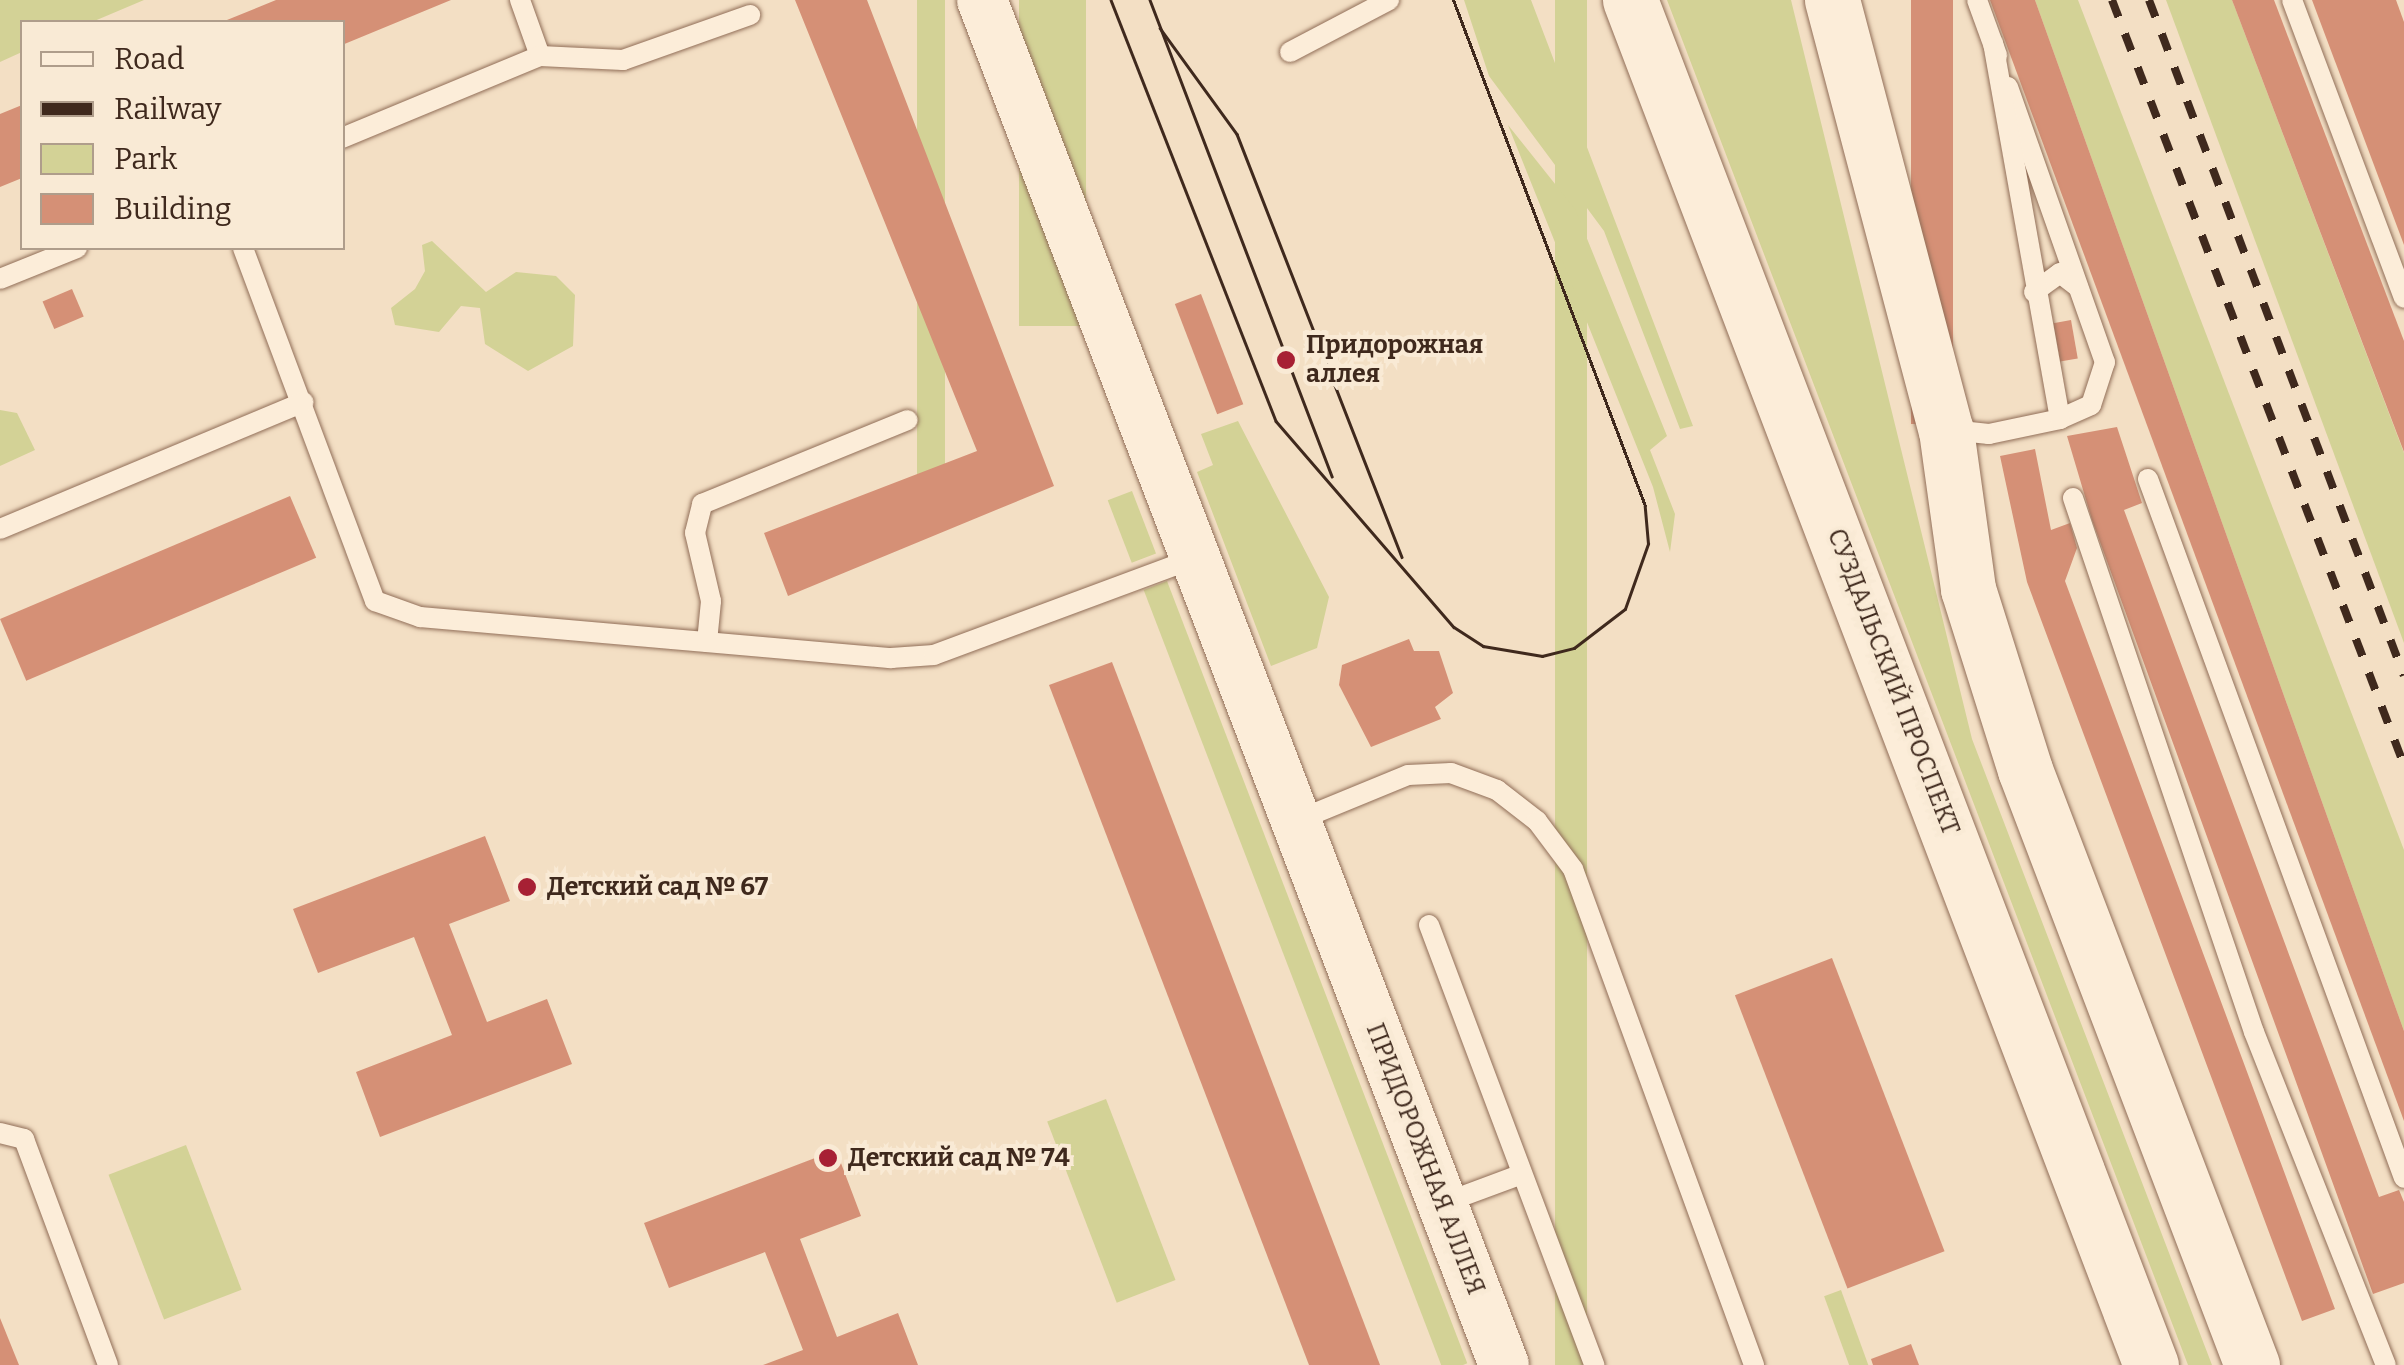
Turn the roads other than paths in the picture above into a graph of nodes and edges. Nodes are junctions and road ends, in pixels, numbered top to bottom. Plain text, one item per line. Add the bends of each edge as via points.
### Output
1 (520, 0) edge
2 (982, 0) edge
3 (1389, 0) edge
4 (1630, 0) edge
5 (1832, 0) edge
6 (1977, 0) edge
7 (2292, 0) edge
8 (750, 15) dead end
9 (1993, 43) junction
10 (1290, 52) dead end
11 (540, 56) junction
12 (345, 137) edge
13 (72, 250) edge
14 (245, 250) edge
15 (0, 279) edge
16 (2079, 288) junction
17 (2034, 292) junction
18 (2404, 298) edge
19 (304, 402) junction
20 (2060, 419) junction
21 (908, 420) dead end
22 (1946, 430) junction
23 (2148, 480) dead end
24 (2073, 498) dead end
25 (0, 529) edge
26 (1195, 558) junction
27 (706, 642) junction
28 (1296, 821) junction
29 (1429, 925) dead end
30 (0, 1132) edge
31 (1522, 1174) junction
32 (2404, 1178) edge
33 (1442, 1204) junction
34 (108, 1365) edge
35 (1504, 1365) edge
36 (1594, 1365) edge
37 (1754, 1365) edge
38 (2151, 1365) edge
39 (2252, 1365) edge
40 (2386, 1365) edge

1 - 11 lane
2 - 26 street, ПРИДОРОЖНАЯ АЛЛЕЯ
3 - 10 lane
4 - 38 main road, СУЗДАЛЬСКИЙ ПРОСПЕКТ
5 - 22 main road
6 - 9 lane
7 - 18 lane
8 - 11 lane via 622,60
9 - 16 lane
9 - 17 lane
11 - 12 lane
13 - 15 lane
14 - 19 lane
16 - 17 lane via 2060,272
16 - 20 lane via 2106,362 2104,388
17 - 20 lane
19 - 25 lane
19 - 27 lane via 375,600 420,617
20 - 22 lane via 1989,434
21 - 27 lane via 702,504 696,532 711,601
22 - 39 main road via 1968,589 2025,770
23 - 32 lane
24 - 40 lane via 2254,1032
26 - 27 lane via 934,655
26 - 28 street, ПРИДОРОЖНАЯ АЛЛЕЯ
28 - 33 street, ПРИДОРОЖНАЯ АЛЛЕЯ
28 - 37 lane via 1408,775 1450,773 1497,790 1536,822 1573,870
29 - 31 lane
30 - 34 lane via 24,1138
31 - 33 lane
31 - 36 lane
33 - 35 street, ПРИДОРОЖНАЯ АЛЛЕЯ

